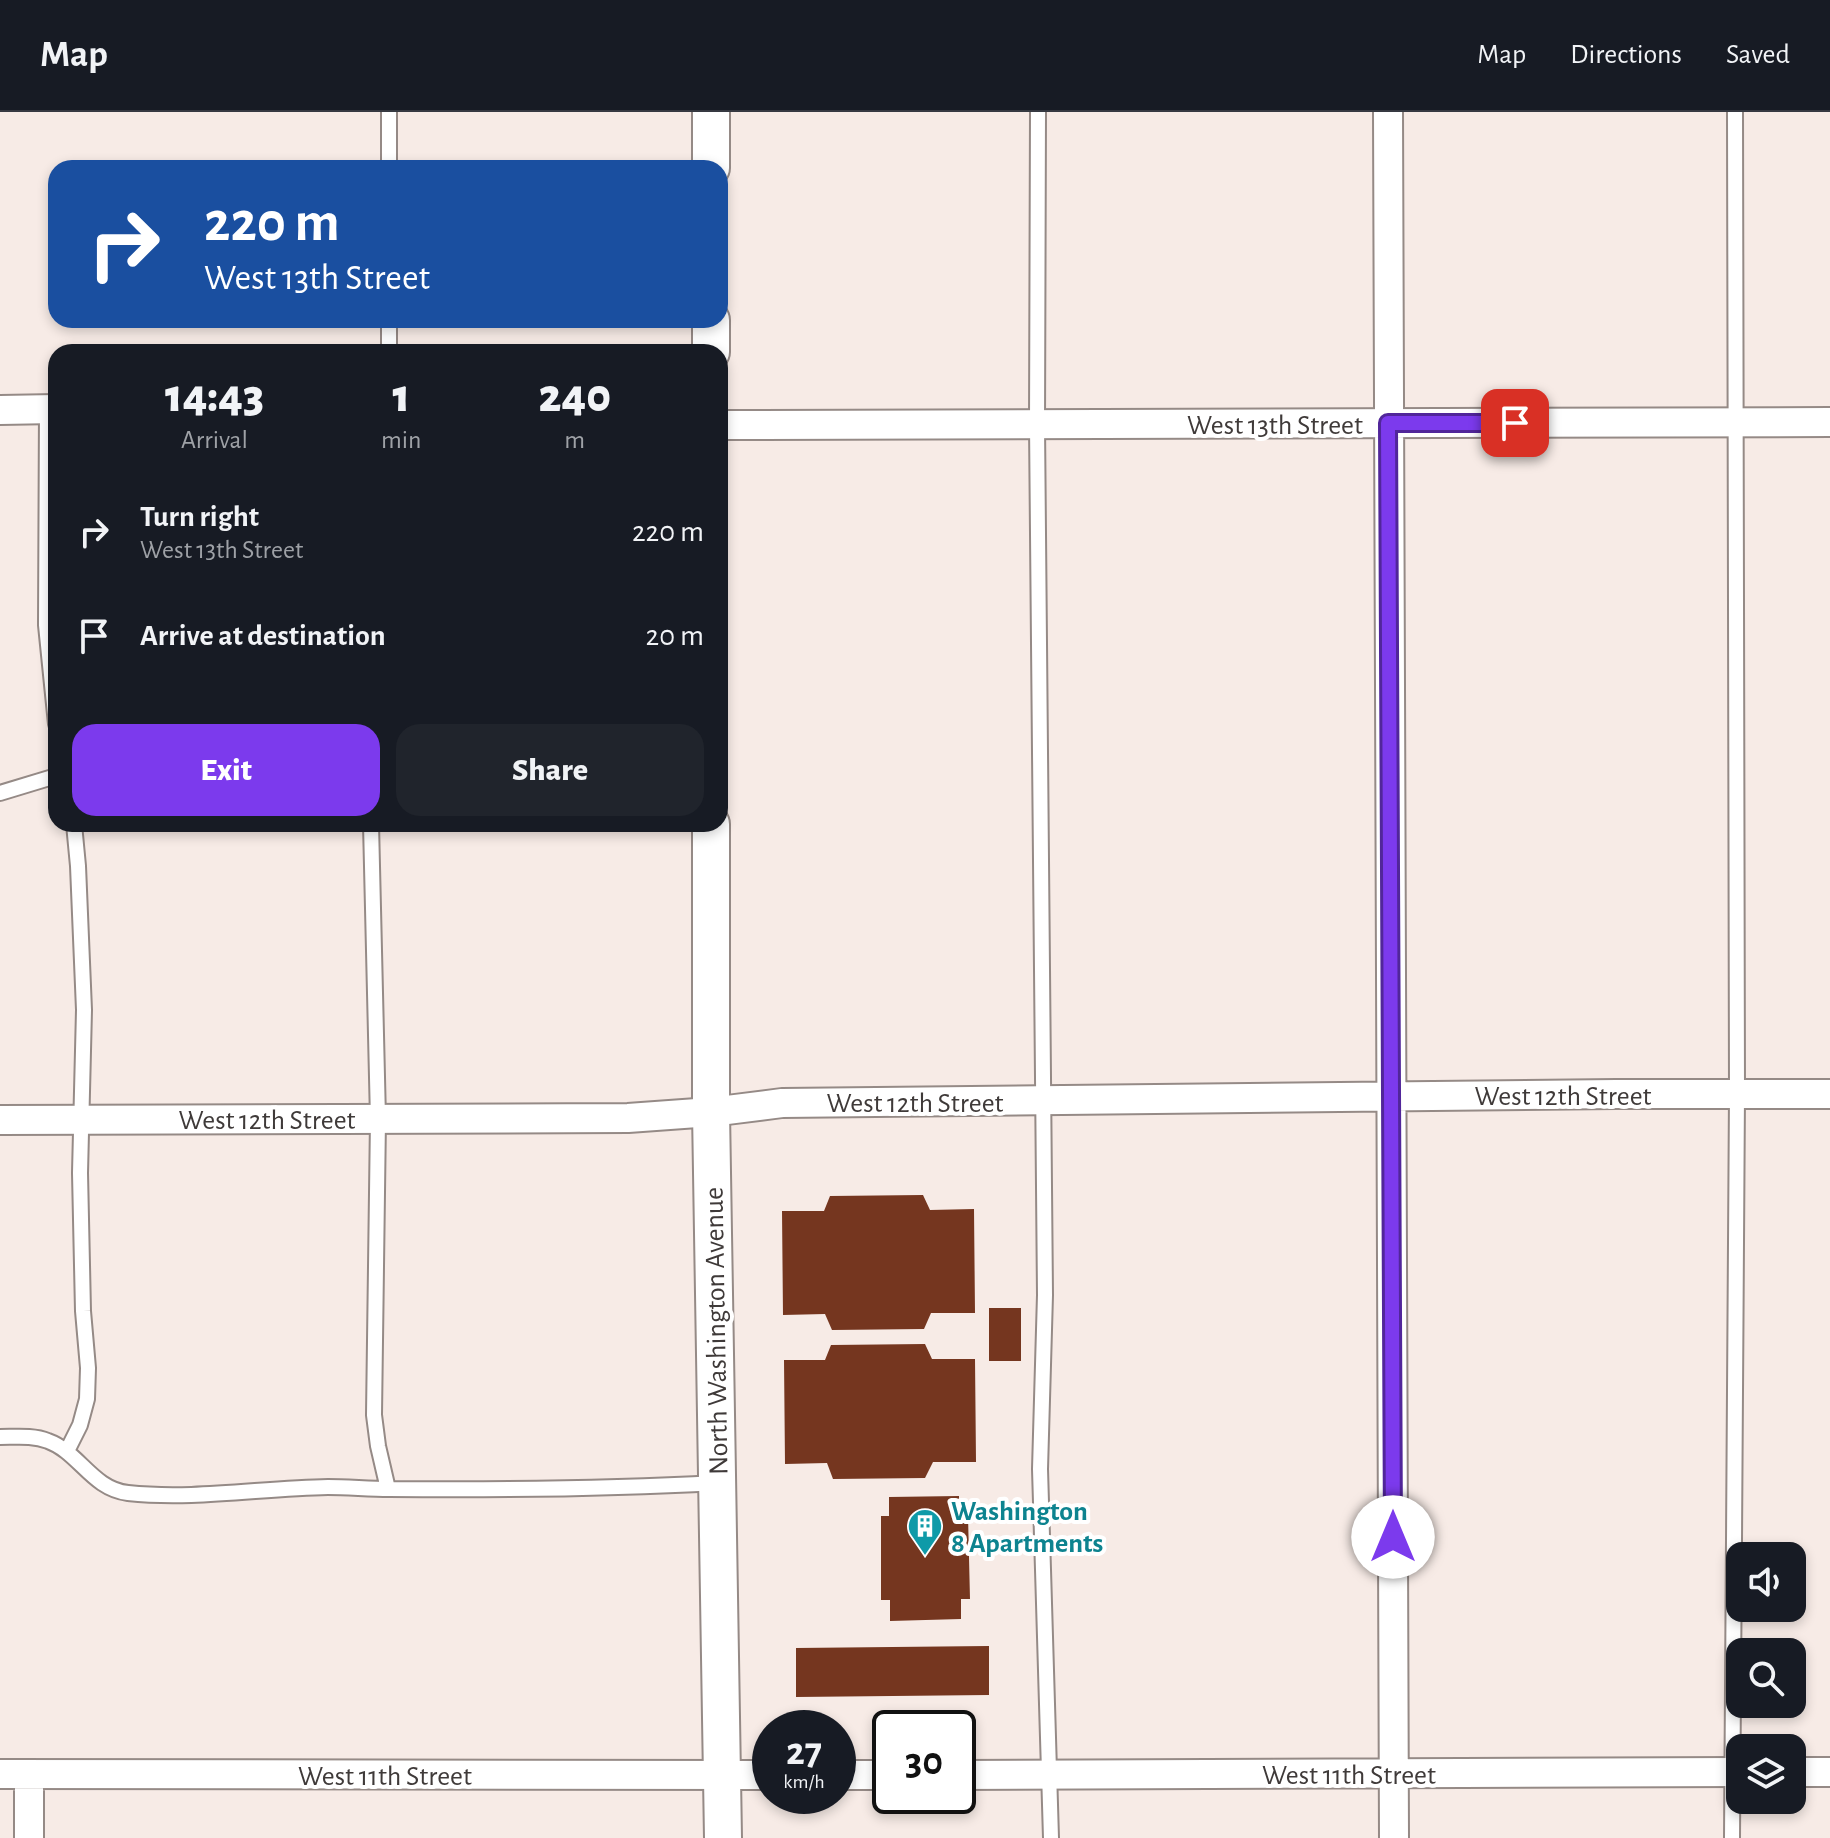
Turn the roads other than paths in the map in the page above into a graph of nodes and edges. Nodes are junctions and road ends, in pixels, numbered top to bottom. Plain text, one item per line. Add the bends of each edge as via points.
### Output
1 (389, 112) edge
2 (711, 112) edge
3 (1038, 112) edge
4 (1388, 112) edge
5 (1735, 112) edge
6 (389, 160) edge
7 (711, 160) edge
8 (48, 409) edge
9 (0, 410) edge
10 (1830, 422) edge
11 (1388, 423) junction
12 (1737, 423) junction
13 (728, 425) edge
14 (1037, 425) junction
15 (48, 539) edge
16 (48, 645) edge
17 (48, 778) edge
18 (0, 793) edge
19 (75, 832) edge
20 (371, 832) edge
21 (711, 832) edge
22 (1737, 1094) junction
23 (1830, 1094) edge
24 (1391, 1096) junction
25 (1043, 1101) junction
26 (711, 1112) junction
27 (378, 1119) junction
28 (0, 1120) edge
29 (82, 1120) junction
30 (0, 1437) edge
31 (67, 1451) junction
32 (718, 1483) junction
33 (388, 1489) junction
34 (1736, 1734) edge
35 (1726, 1772) edge
36 (1806, 1772) edge
37 (1830, 1772) edge
38 (0, 1774) edge
39 (29, 1774) junction
40 (1051, 1774) junction
41 (1394, 1774) junction
42 (723, 1775) junction
43 (752, 1775) edge
44 (976, 1775) edge
45 (1733, 1814) edge
46 (29, 1838) edge
47 (723, 1838) edge
48 (1051, 1838) edge
49 (1394, 1838) edge
50 (1732, 1838) edge

1 - 6 lane
2 - 7 street
3 - 14 lane
4 - 11 street
5 - 12 lane
8 - 9 street
10 - 12 street, West 13th Street
11 - 12 street, West 13th Street
11 - 14 street, West 13th Street
11 - 24 street
12 - 22 lane
13 - 14 street, West 13th Street
14 - 25 lane
15 - 16 lane
17 - 18 lane
19 - 29 lane via 84,1010
20 - 27 lane
21 - 26 street, North Washington Avenue
22 - 23 street, West 12th Street
22 - 24 street, West 12th Street
22 - 34 lane
24 - 25 street, West 12th Street
24 - 41 street
25 - 26 street, West 12th Street via 782,1103
25 - 40 lane via 1040,1469
26 - 27 street, West 12th Street via 628,1118
26 - 32 street, North Washington Avenue
27 - 29 street, West 12th Street
27 - 33 lane via 374,1415
28 - 29 street, West 12th Street
29 - 31 lane via 87,1399
30 - 31 lane via 49,1441
31 - 33 lane via 95,1479 124,1493
32 - 33 lane
32 - 42 street, North Washington Avenue
35 - 41 street, West 11th Street
36 - 37 street
38 - 39 street, West 11th Street
39 - 42 street, West 11th Street
39 - 46 street
40 - 41 street, West 11th Street
40 - 44 street, West 11th Street
40 - 48 lane
41 - 49 street
42 - 43 street, West 11th Street
42 - 47 street, North Washington Avenue
45 - 50 lane

